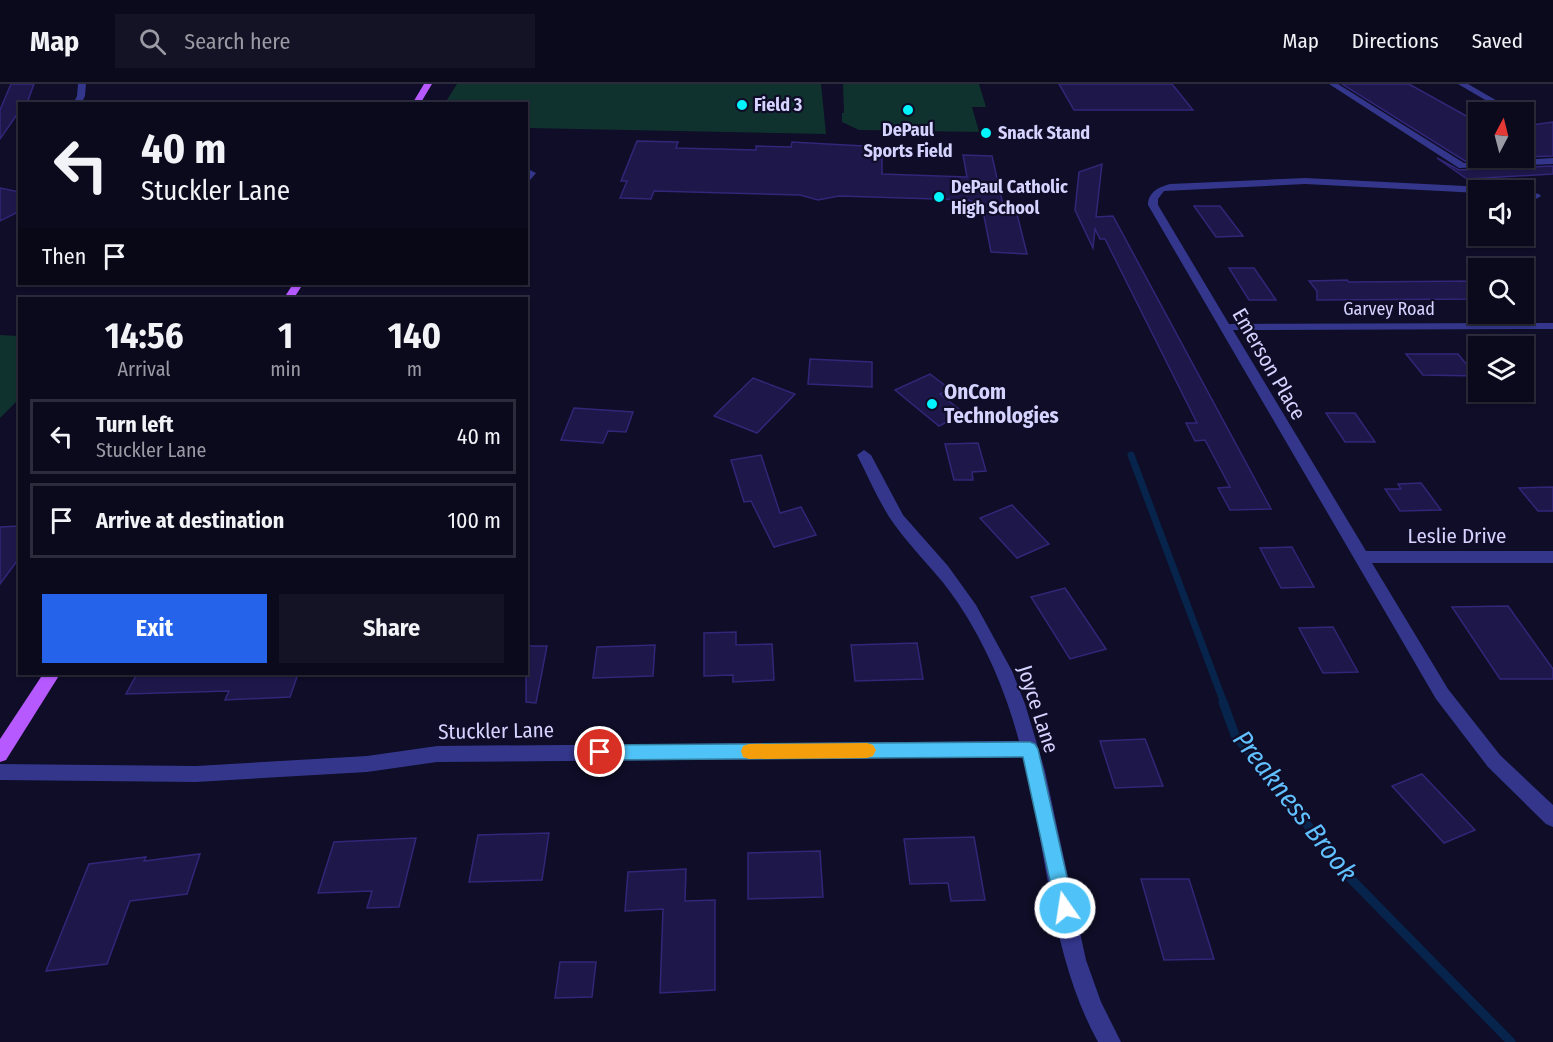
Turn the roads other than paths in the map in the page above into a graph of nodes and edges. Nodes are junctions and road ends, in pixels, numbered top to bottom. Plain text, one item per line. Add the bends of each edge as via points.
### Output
1 (82, 84) edge
2 (428, 84) edge
3 (1333, 84) edge
4 (1462, 84) edge
5 (78, 102) edge
6 (417, 102) edge
7 (1495, 102) edge
8 (1553, 161) edge
9 (1468, 189) edge
10 (1553, 326) edge
11 (1225, 327) junction
12 (864, 455) dead end
13 (1360, 557) junction
14 (1553, 557) edge
15 (51, 675) edge
16 (1030, 749) junction
17 (0, 754) edge
18 (0, 772) edge
19 (1553, 818) edge
20 (1110, 1042) edge

1 - 5 street
2 - 6 main road
3 - 8 street via 1462,166
4 - 7 street
9 - 11 street, Emerson Place via 1305,181 1161,189 1153,205
10 - 11 street, Garvey Road
11 - 13 street, Emerson Place
12 - 16 street, Joyce Lane via 903,526 960,594 989,640 1009,683
13 - 14 street, Leslie Drive
13 - 19 street, Emerson Place via 1460,720 1494,761
15 - 17 main road
16 - 18 street, Stuckler Lane via 436,754 367,764 196,774
16 - 20 street, Joyce Lane via 1068,935 1080,978

